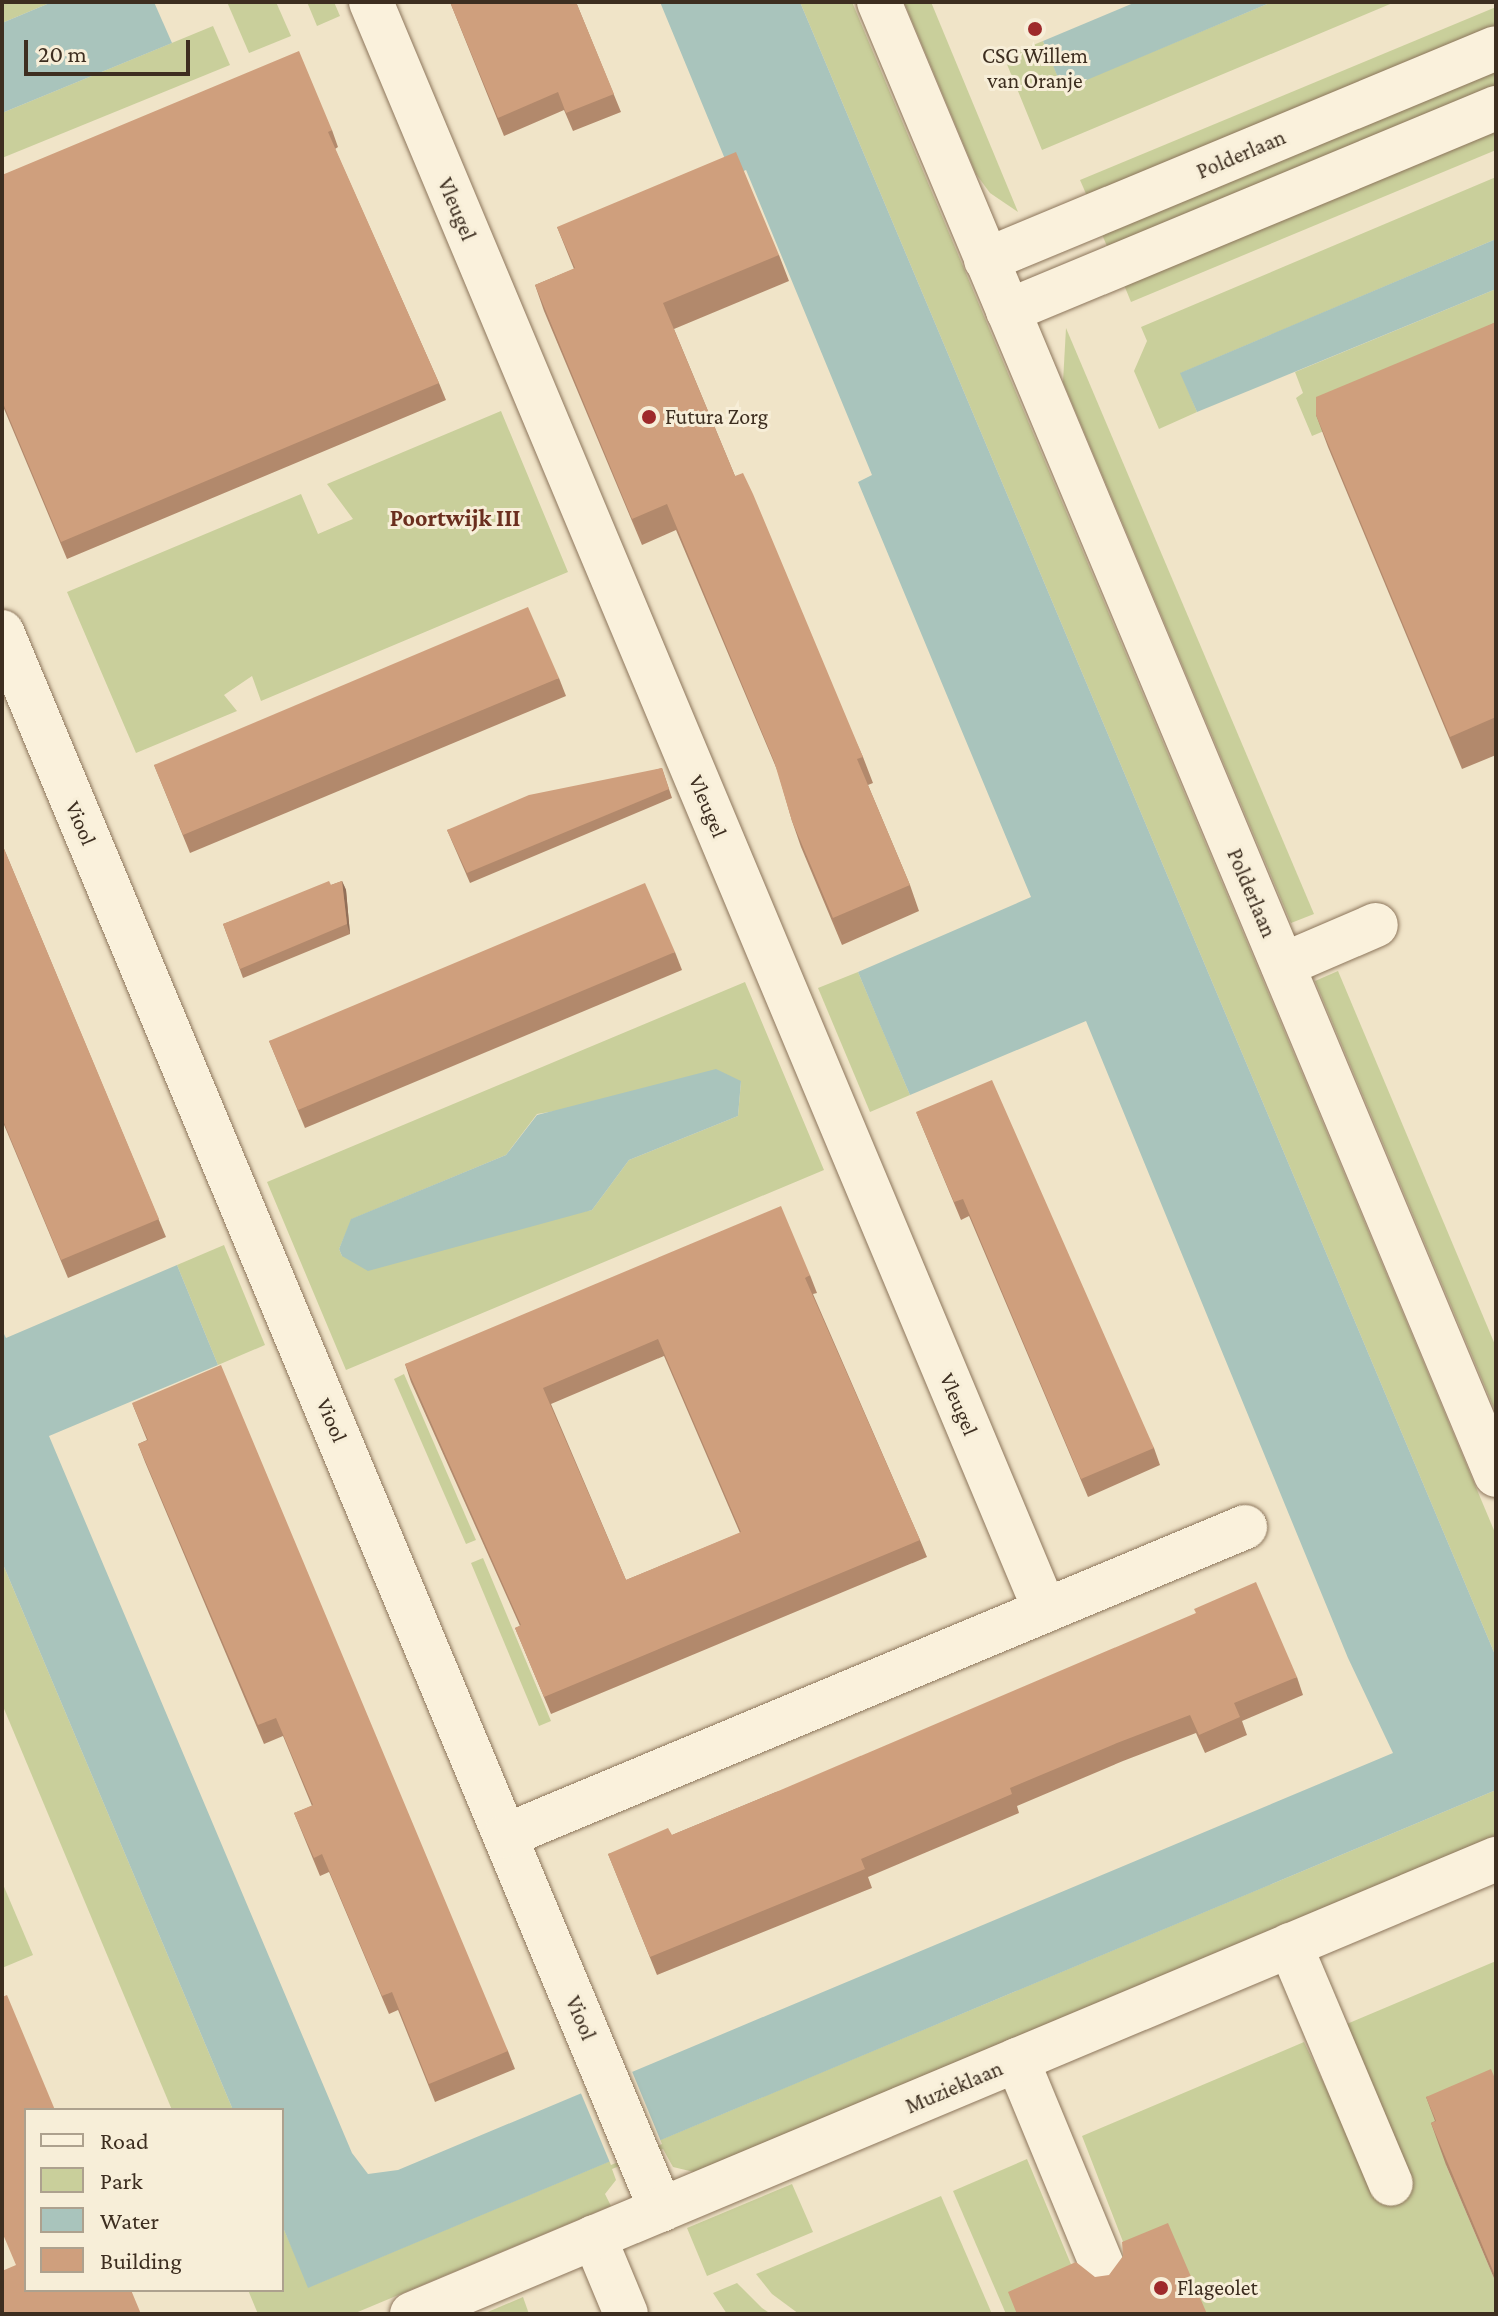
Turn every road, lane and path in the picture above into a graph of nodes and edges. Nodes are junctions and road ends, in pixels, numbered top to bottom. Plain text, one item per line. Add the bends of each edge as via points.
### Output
1 (371, 2) edge
2 (879, 2) edge
3 (1496, 48) edge
4 (1496, 108) edge
5 (986, 260) junction
6 (1008, 311) junction
7 (2, 632) edge
8 (1376, 925) dead end
9 (1283, 965) junction
10 (1496, 1475) edge
11 (1245, 1527) dead end
12 (1045, 1610) junction
13 (505, 1836) junction
14 (1496, 1859) edge
15 (1290, 1945) junction
16 (1017, 2060) junction
17 (1391, 2184) dead end
18 (661, 2210) junction
19 (594, 2237) junction
20 (1114, 2294) edge
21 (412, 2314) edge
22 (626, 2314) edge

1 - 12 street, Vleugel
2 - 5 street, Polderlaan
3 - 5 street, Polderlaan
4 - 6 street
5 - 6 street, Polderlaan
6 - 9 street, Polderlaan
7 - 13 street, Viool
8 - 9 street
9 - 10 street, Polderlaan
11 - 12 street
12 - 13 street
13 - 18 street, Viool
14 - 15 street, Muzieklaan
15 - 16 street, Muzieklaan
15 - 17 street
16 - 18 street, Muzieklaan
16 - 20 street
18 - 19 street, Muzieklaan
19 - 21 street, Muzieklaan
19 - 22 street

